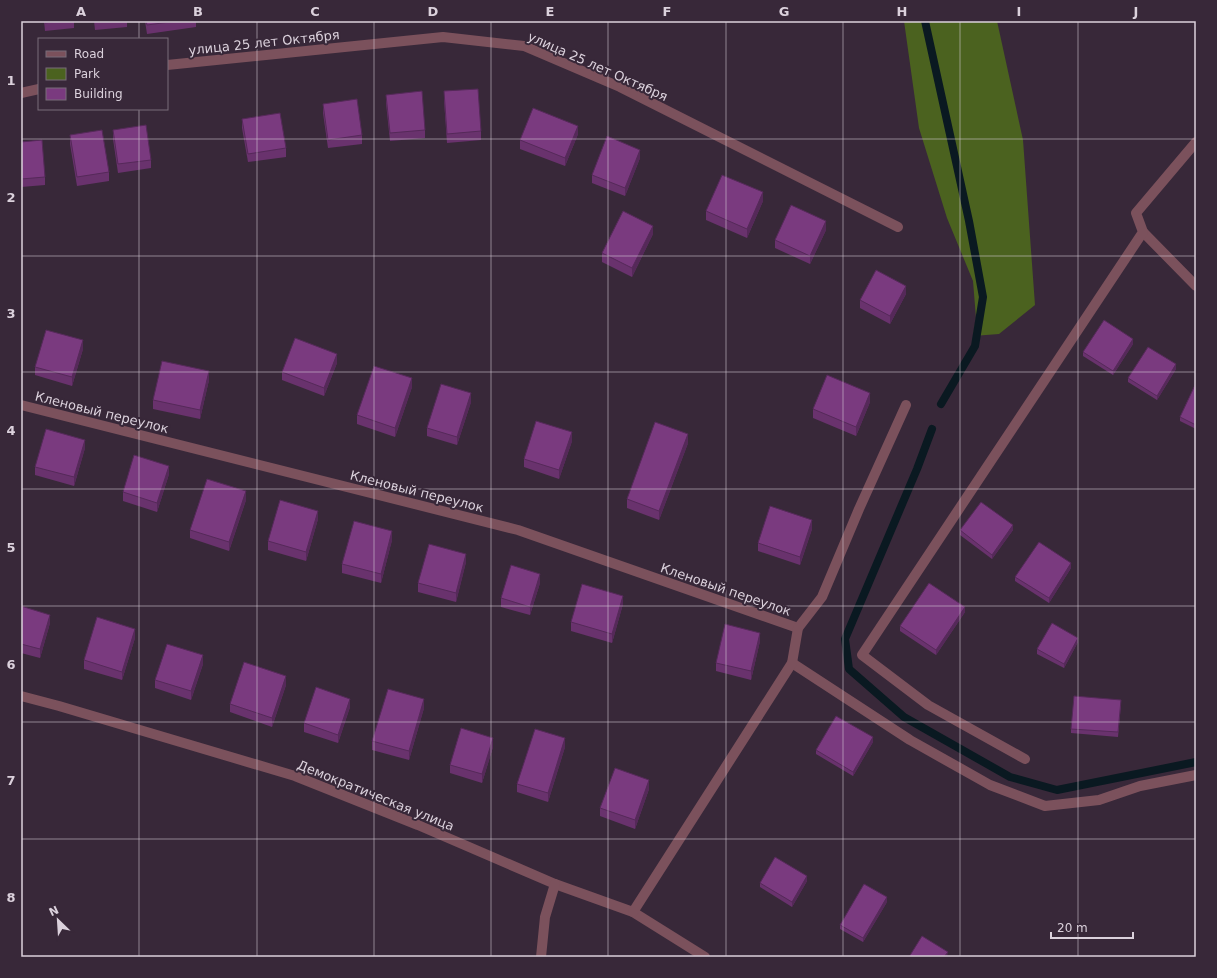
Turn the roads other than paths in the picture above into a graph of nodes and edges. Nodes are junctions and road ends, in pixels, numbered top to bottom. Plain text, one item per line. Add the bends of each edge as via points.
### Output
1 (168, 65) edge
2 (38, 89) edge
3 (21, 93) edge
4 (1196, 142) edge
5 (898, 227) dead end
6 (1144, 232) junction
7 (1196, 286) edge
8 (906, 405) dead end
9 (21, 406) edge
10 (798, 628) junction
11 (792, 663) junction
12 (21, 696) edge
13 (1025, 759) dead end
14 (1196, 775) edge
15 (555, 884) junction
16 (633, 912) junction
17 (541, 957) edge
18 (705, 957) edge

1 - 5 street, улица 25 лет Октября via 443,37 524,46 620,87
2 - 3 street
4 - 6 street via 1136,213
6 - 7 street
6 - 13 street via 862,655 928,705
8 - 10 street via 822,597
9 - 10 street, Кленовый переулок via 518,530
10 - 11 street
11 - 14 street via 916,744 990,785 1044,806 1099,800 1140,786
11 - 16 street
12 - 15 street, Демократическая улица via 295,776
15 - 16 street, Демократическая улица
15 - 17 street via 545,917
16 - 18 street, Демократическая улица

